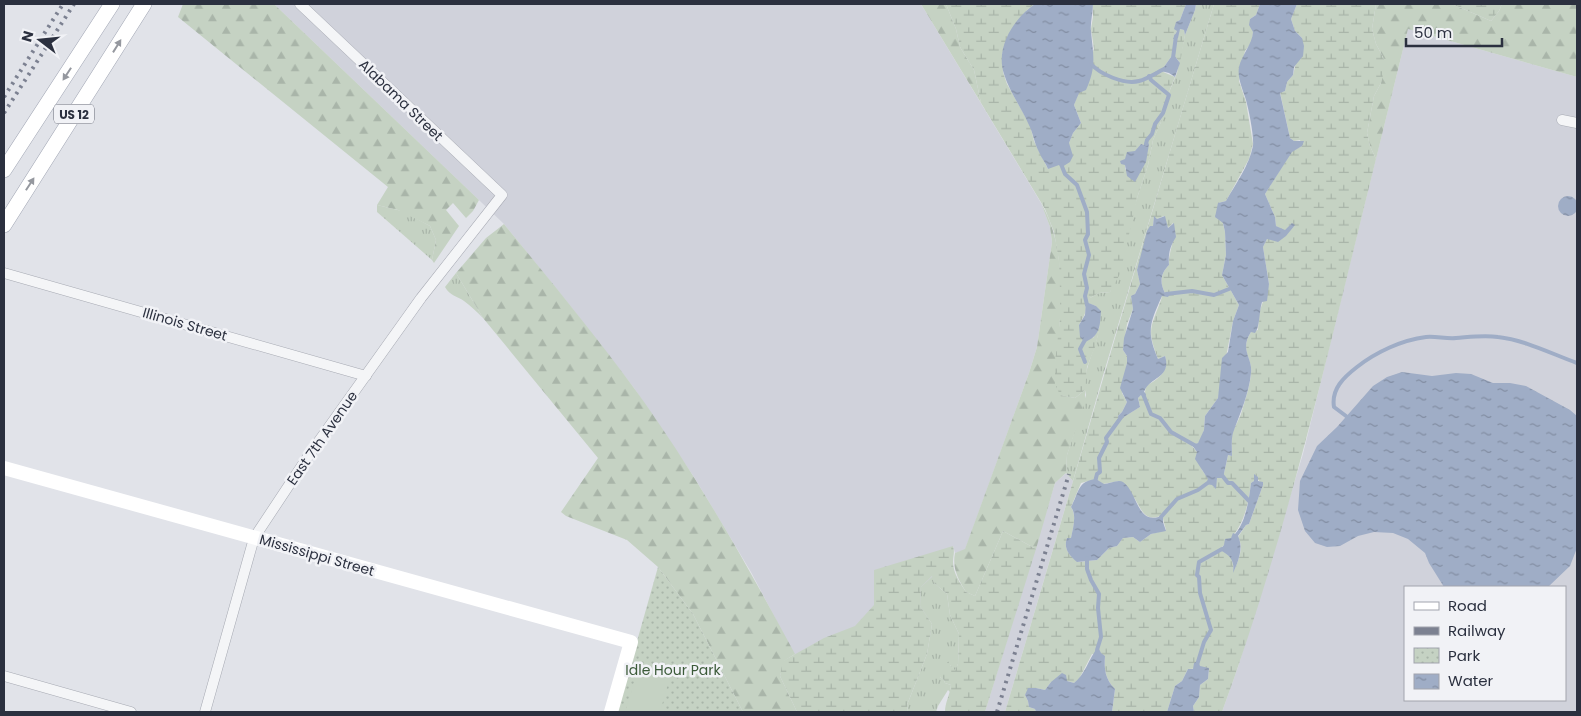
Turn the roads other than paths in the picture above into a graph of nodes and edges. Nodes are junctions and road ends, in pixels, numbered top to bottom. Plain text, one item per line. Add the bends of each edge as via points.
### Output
1 (112, 4) edge
2 (144, 4) edge
3 (300, 4) edge
4 (1562, 120) dead end
5 (1577, 123) edge
6 (4, 170) edge
7 (502, 195) joint
8 (4, 225) edge
9 (4, 273) edge
10 (366, 376) junction
11 (4, 468) edge
12 (254, 538) junction
13 (4, 676) edge
14 (131, 712) edge
15 (205, 712) edge
16 (611, 712) edge

1 -> 6 main road, US 12
8 -> 2 main road, US 12
3 - 7 street, Alabama Street
4 - 5 street
7 - 10 street, East 7th Avenue via 421,298
9 - 10 street, Illinois Street
10 - 12 street, East 7th Avenue
11 - 12 street, Mississippi Street
12 - 15 street, East 7th Avenue
12 - 16 street, Mississippi Street via 631,642
13 - 14 street

